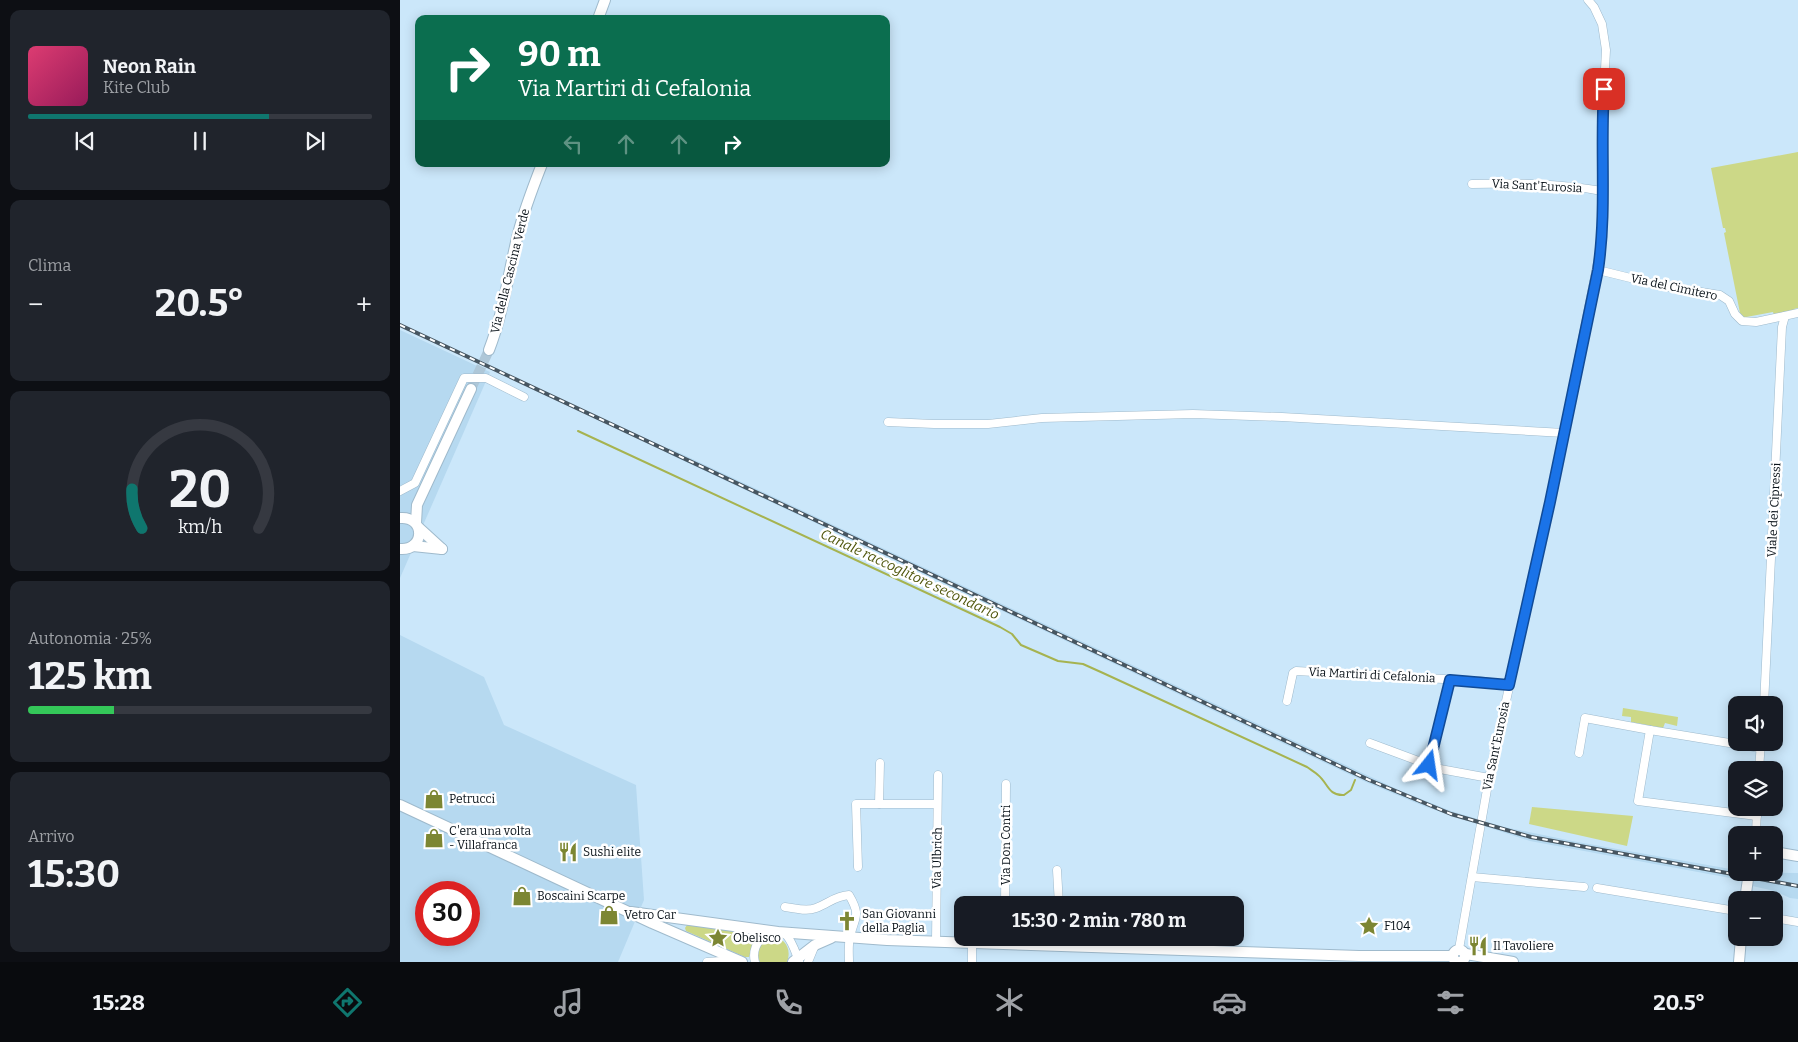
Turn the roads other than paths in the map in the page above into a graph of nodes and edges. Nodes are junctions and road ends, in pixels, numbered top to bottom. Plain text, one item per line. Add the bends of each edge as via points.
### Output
1 (605, 0) edge
2 (1588, 0) edge
3 (599, 15) edge
4 (541, 167) edge
5 (1472, 184) dead end
6 (1602, 190) junction
7 (1598, 270) junction
8 (1798, 313) edge
9 (1785, 316) junction
10 (489, 350) tunnel mouth
11 (471, 389) tunnel mouth
12 (524, 397) dead end
13 (888, 422) dead end
14 (1564, 434) junction
15 (400, 491) edge
16 (417, 505) junction
17 (402, 518) edge
18 (417, 526) junction
19 (404, 549) edge
20 (1450, 680) junction
21 (1509, 685) junction
22 (1764, 696) edge
23 (1287, 700) dead end
24 (1650, 730) junction
25 (1728, 741) edge
26 (1370, 743) dead end
27 (1579, 753) dead end
28 (880, 764) dead end
29 (1429, 765) junction
30 (938, 775) dead end
31 (1489, 778) junction
32 (1006, 784) dead end
33 (400, 804) edge
34 (879, 804) junction
35 (937, 804) junction
36 (1728, 809) edge
37 (1783, 854) edge
38 (1798, 856) edge
39 (858, 867) dead end
40 (1057, 870) dead end
41 (1472, 877) junction
42 (1584, 886) dead end
43 (1597, 888) dead end
44 (1005, 896) edge
45 (1058, 896) edge
46 (784, 907) dead end
47 (1728, 910) edge
48 (631, 912) junction
49 (690, 920) junction
50 (1783, 920) edge
51 (1798, 922) edge
52 (778, 932) junction
53 (837, 937) junction
54 (850, 937) junction
55 (691, 940) junction
56 (936, 941) junction
57 (954, 942) edge
58 (815, 945) junction
59 (972, 946) edge
60 (1147, 946) edge
61 (1740, 946) edge
62 (715, 950) junction
63 (1461, 958) edge
64 (739, 961) edge
65 (797, 961) edge
66 (709, 962) edge
67 (755, 962) edge
68 (808, 962) edge
69 (849, 962) edge
70 (972, 962) edge
71 (1513, 962) edge
72 (1739, 962) edge

1 - 3 main road
2 - 6 street, Via Sant'Eurosia via 1602,24 1606,50
4 - 10 main road, Via della Cascina Verde via 525,207 505,301
5 - 6 street, Via Sant'Eurosia via 1566,185
6 - 7 street, Via Sant'Eurosia via 1602,241
7 - 9 street, Via del Cimitero via 1663,286 1720,295 1729,301 1742,321 1756,322
7 - 14 street, Via Sant'Eurosia
8 - 9 street, Via del Cimitero
9 - 22 street, Viale dei Cipressi
11 - 16 main road
12 - 15 street via 486,378 464,378 415,483
13 - 14 street via 988,424 1042,418 1193,414
14 - 21 street, Via Sant'Eurosia
16 - 17 main road
16 - 18 main road
17 - 18 main road
18 - 19 main road via 419,535 416,543
18 - 19 main road via 442,549
20 - 21 street, Via Martiri di Cefalonia
20 - 23 street, Via Martiri di Cefalonia via 1296,671
20 - 29 street, Via Martiri di Cefalonia
21 - 31 street, Via Sant'Eurosia
24 - 25 street
24 - 27 street via 1585,718
24 - 36 street via 1638,801
26 - 29 street
28 - 34 street
29 - 31 street
30 - 35 street, Via Ulbrich
31 - 41 street, Via Sant'Eurosia
32 - 44 street, Via Don Contri
33 - 48 main road
34 - 35 street
34 - 39 street via 856,804
35 - 56 street, Via Ulbrich
37 - 38 main road
40 - 45 street
41 - 42 street
41 - 63 street, Via Sant'Eurosia
43 - 47 street
46 - 54 street via 807,910 838,896 849,895 857,913
48 - 49 main road
48 - 55 main road
49 - 52 main road
49 - 55 main road via 680,929
50 - 51 street
52 - 53 main road
52 - 65 street via 787,937
52 - 67 street via 766,935 755,944
53 - 54 main road
53 - 58 main road
54 - 56 main road
54 - 69 street
55 - 62 main road
56 - 57 main road
58 - 65 main road
58 - 68 street
59 - 70 street
60 - 63 main road
61 - 72 main road
62 - 64 main road
62 - 66 street via 714,958
63 - 71 main road
64 - 66 street

